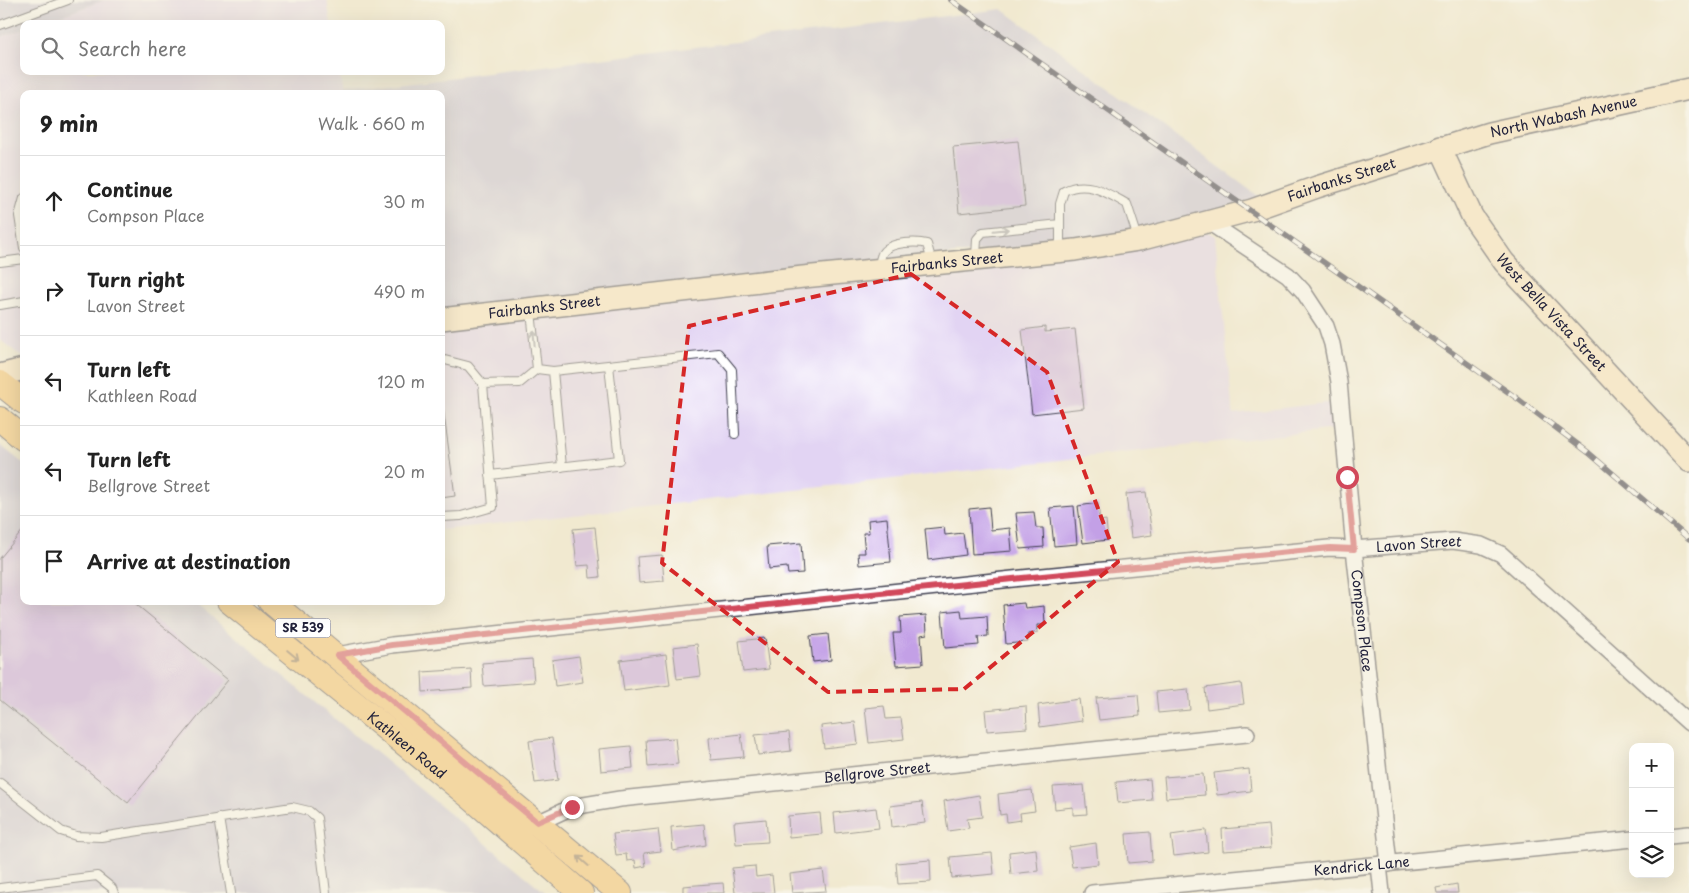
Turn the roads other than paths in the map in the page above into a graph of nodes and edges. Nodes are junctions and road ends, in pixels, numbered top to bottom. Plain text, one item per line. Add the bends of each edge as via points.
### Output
1 (68, 0) edge
2 (0, 25) edge
3 (1689, 89) edge
4 (1440, 147) junction
5 (1210, 223) junction
6 (1060, 224) junction
7 (1139, 240) junction
8 (1060, 251) junction
9 (20, 259) edge
10 (976, 259) junction
11 (0, 262) edge
12 (20, 302) edge
13 (0, 305) edge
14 (531, 308) junction
15 (445, 319) edge
16 (445, 360) edge
17 (609, 365) junction
18 (537, 369) junction
19 (20, 370) edge
20 (553, 371) junction
21 (0, 375) edge
22 (0, 383) edge
23 (483, 384) junction
24 (20, 399) edge
25 (0, 420) edge
26 (735, 434) dead end
27 (20, 436) edge
28 (1689, 460) edge
29 (562, 466) junction
30 (490, 475) junction
31 (445, 517) edge
32 (1354, 549) junction
33 (234, 605) edge
34 (275, 605) edge
35 (337, 655) junction
36 (1689, 723) edge
37 (1247, 734) dead end
38 (0, 783) edge
39 (219, 818) junction
40 (537, 822) junction
41 (1689, 834) edge
42 (1674, 836) edge
43 (516, 838) junction
44 (1629, 839) edge
45 (1384, 864) junction
46 (0, 888) edge
47 (114, 893) edge
48 (231, 893) edge
49 (326, 893) edge
50 (581, 893) edge
51 (620, 893) edge
52 (1092, 893) edge
53 (1382, 893) edge

1 - 2 lane
3 - 4 street, North Wabash Avenue via 1489,133
4 - 5 street, Fairbanks Street
4 - 28 street, West Bella Vista Street via 1472,216 1504,262
5 - 7 street, Fairbanks Street
5 - 32 street, Compson Place via 1288,275 1316,307 1326,326 1339,382
6 - 7 lane via 1064,191 1071,187 1096,187 1127,204
6 - 8 lane
10 -> 6 lane via 977,239 983,232
7 - 8 street, Fairbanks Street
8 - 10 street, Fairbanks Street
9 - 11 lane
10 - 14 street, Fairbanks Street
12 - 13 lane
14 - 15 street, Fairbanks Street
18 -> 14 lane
16 - 23 lane via 468,366
17 - 20 lane
17 - 26 lane via 718,353 732,370
17 - 29 lane via 619,460
18 - 20 lane
18 - 23 lane via 520,383
19 - 21 street
20 - 29 lane
22 - 24 main road
23 - 30 lane
25 - 27 main road
29 - 30 lane
30 - 31 lane via 493,507
32 - 35 street, Lavon Street via 1320,549 1012,579 392,645
32 - 36 street, Lavon Street via 1454,540 1481,545 1501,554
32 - 45 street, Compson Place
33 -> 43 main road, Kathleen Road / SR 539
34 - 35 main road, Kathleen Road / SR 539
35 - 40 main road, Kathleen Road / SR 539
37 - 40 street, Bellgrove Street via 620,799 572,807
38 - 39 lane via 61,831 76,836 100,837
39 - 48 lane
39 - 49 lane via 292,807 309,811 317,818
40 - 43 street, Bellgrove Street
51 -> 40 main road, Kathleen Road / SR 539
41 - 42 street
43 - 50 main road, Kathleen Road / SR 539
44 - 45 street, Kendrick Lane
45 - 52 street, Kendrick Lane
45 - 53 street, Compson Place
46 - 47 lane via 97,876

